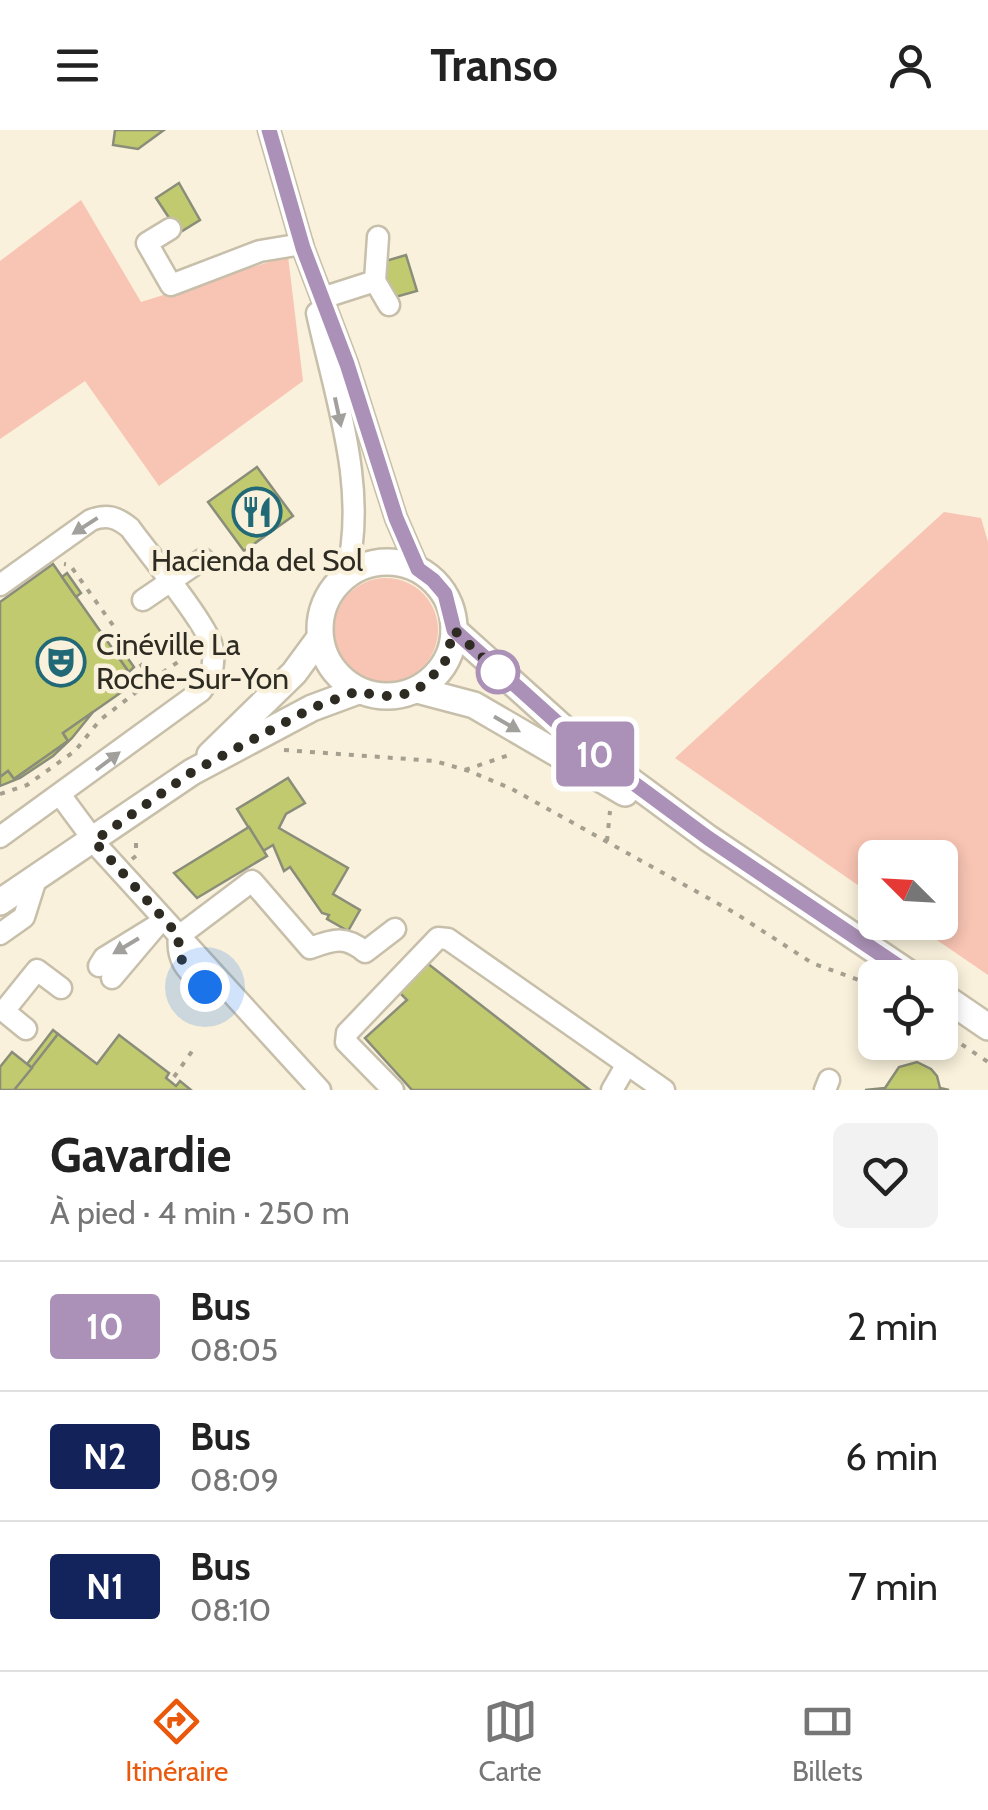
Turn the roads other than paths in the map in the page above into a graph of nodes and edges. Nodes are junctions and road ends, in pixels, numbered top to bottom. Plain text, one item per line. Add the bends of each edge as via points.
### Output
1 (268, 130) edge
2 (170, 229) dead end
3 (378, 238) dead end
4 (302, 246) junction
5 (375, 281) junction
6 (322, 298) junction
7 (389, 305) dead end
8 (203, 560) dead end
9 (418, 569) junction
10 (346, 575) junction
11 (170, 582) junction
12 (0, 586) edge
13 (143, 600) dead end
14 (454, 630) junction
15 (319, 638) junction
16 (417, 690) junction
17 (358, 691) junction
18 (192, 772) junction
19 (61, 796) junction
20 (0, 837) edge
21 (708, 838) junction
22 (94, 841) junction
23 (36, 879) junction
24 (0, 902) edge
25 (160, 922) junction
26 (395, 929) dead end
27 (0, 934) edge
28 (179, 936) junction
29 (889, 960) edge
30 (106, 972) dead end
31 (61, 988) dead end
32 (958, 1006) edge
33 (983, 1023) edge
34 (26, 1029) dead end
35 (627, 1064) junction
36 (320, 1090) edge
37 (392, 1090) edge
38 (612, 1090) edge
39 (664, 1090) edge

1 - 4 street
2 - 4 street via 148,243 171,286 260,250
3 - 5 street
4 - 6 street
4 -> 10 street via 354,502 355,542
5 - 6 street
5 - 7 street
6 - 9 street
8 - 11 street
9 - 10 main road via 381,562
9 - 14 main road via 445,594
10 - 15 main road via 324,603
11 -> 12 street via 130,528 103,516
11 - 13 street
19 -> 11 street via 207,684 211,643
14 - 16 main road via 444,665
14 - 21 main road via 582,745
15 - 17 main road via 326,660
15 - 18 main road via 294,673
16 - 17 main road via 398,696
16 -> 21 main road via 474,705
17 - 18 main road
18 - 22 main road
19 - 20 street
19 - 22 street
21 - 29 main road
22 - 23 main road
22 - 25 street
23 - 24 main road
23 - 27 street via 24,918
25 - 28 street
25 - 30 street
26 - 28 street via 365,952 340,938 310,948 252,881
28 - 36 street
31 - 34 street via 37,970 4,1011
32 - 33 main road
35 - 37 street via 438,938 347,1033 346,1042
35 - 38 street
35 - 39 street

